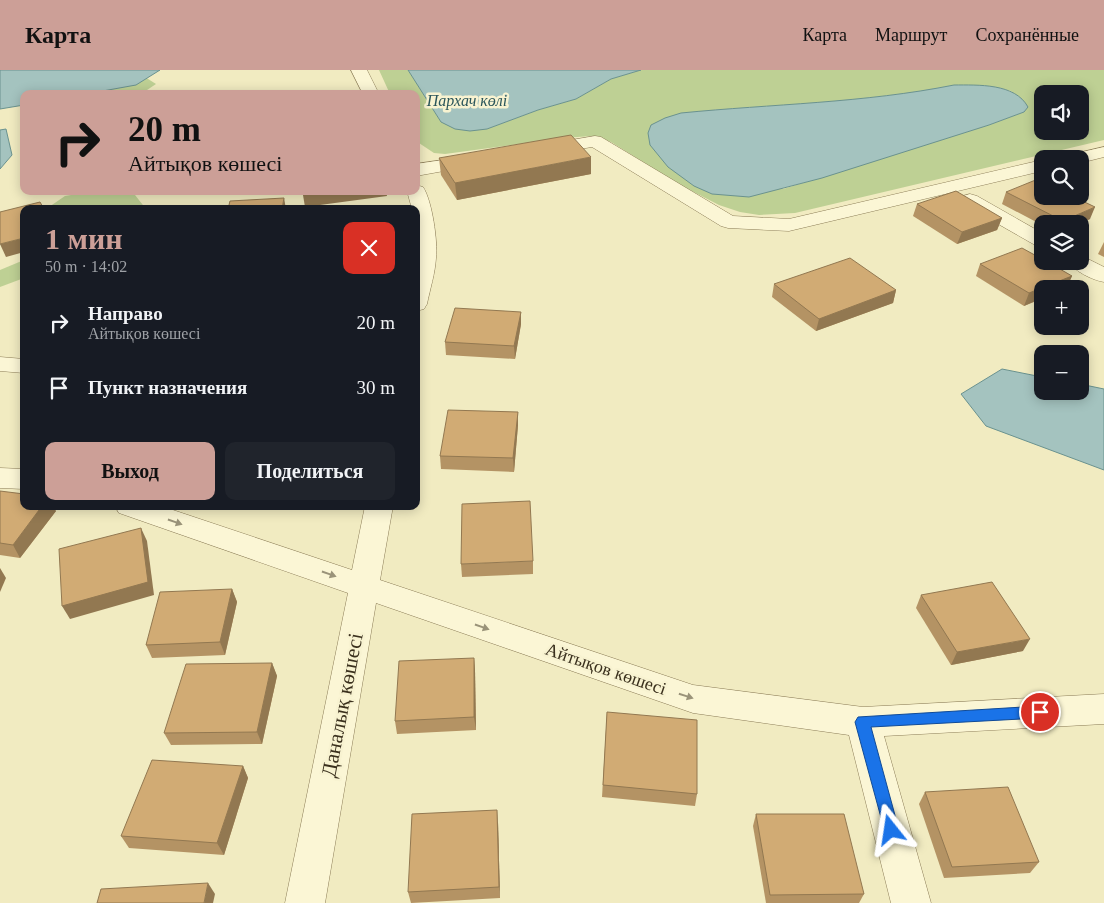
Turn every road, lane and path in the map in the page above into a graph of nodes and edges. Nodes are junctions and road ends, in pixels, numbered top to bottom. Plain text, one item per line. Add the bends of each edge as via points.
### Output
1 (359, 70) edge
2 (369, 90) edge
3 (1104, 152) edge
4 (520, 154) edge
5 (1089, 156) edge
6 (492, 158) edge
7 (1034, 168) edge
8 (420, 169) edge
9 (948, 188) junction
10 (417, 195) edge
11 (1034, 236) edge
12 (1089, 267) edge
13 (1104, 276) edge
14 (420, 285) edge
15 (0, 364) edge
16 (20, 366) edge
17 (0, 478) edge
18 (20, 479) edge
19 (141, 510) edge
20 (377, 510) edge
21 (364, 586) junction
22 (1104, 709) edge
23 (862, 722) junction
24 (305, 903) edge
25 (910, 903) edge

1 - 2 street
3 - 5 street
4 - 9 street via 595,141 728,222 789,225
6 - 8 street
7 - 9 street
9 - 11 street
10 - 14 street via 422,210 426,257
12 - 13 street
15 - 16 street
17 - 18 street
19 -> 21 street, Айтықов көшесі
20 - 21 street, Даналық көшесі
21 -> 23 street, Айтықов көшесі via 693,699
21 - 24 street, Даналық көшесі
22 - 23 street, Айтықов көшесі
23 - 25 street

